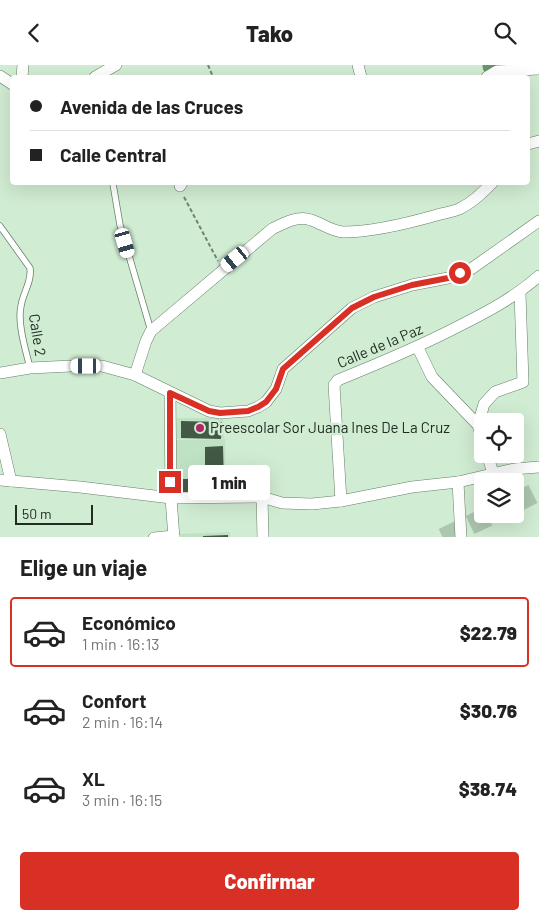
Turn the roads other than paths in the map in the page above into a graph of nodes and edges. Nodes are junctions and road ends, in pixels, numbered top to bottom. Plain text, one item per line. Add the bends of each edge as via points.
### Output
1 (116, 65) edge
2 (539, 69) edge
3 (98, 75) edge
4 (490, 75) edge
5 (113, 185) edge
6 (490, 185) edge
7 (539, 221) edge
8 (0, 226) edge
9 (539, 277) edge
10 (520, 293) junction
11 (151, 331) junction
12 (418, 348) junction
13 (30, 368) junction
14 (0, 373) edge
15 (135, 375) junction
16 (170, 393) junction
17 (481, 413) edge
18 (474, 421) edge
19 (0, 435) edge
20 (490, 463) edge
21 (539, 467) edge
22 (493, 473) joint
23 (474, 478) edge
24 (5, 480) edge
25 (458, 482) junction
26 (262, 497) junction
27 (171, 498) junction
28 (341, 501) junction
29 (154, 537) edge
30 (174, 537) edge
31 (263, 537) edge
32 (461, 537) edge

1 - 3 street
2 - 4 street via 497,71
5 - 11 lane via 120,225
6 - 11 street via 459,209 366,230 342,232 312,220 288,221 272,229
7 - 16 street via 471,269 374,297 352,308 283,369 276,389 258,407 220,413
8 - 13 lane, Calle 2 via 30,268 31,277 20,316
9 - 10 street, Calle de la Paz
10 - 12 street, Calle de la Paz
10 - 17 street via 524,382 495,392 484,404
11 - 15 street
12 - 18 street via 432,377
12 - 28 street, Calle de la Paz via 338,380 334,385
13 - 14 street
13 - 15 street via 102,366
15 - 16 street
16 - 27 street
19 - 24 street
20 - 22 street
21 - 22 street
23 - 25 street
24 - 27 street
25 - 28 street
25 - 32 street
26 - 27 street
26 - 28 street via 282,503
26 - 31 street
27 - 30 street
29 - 30 street

